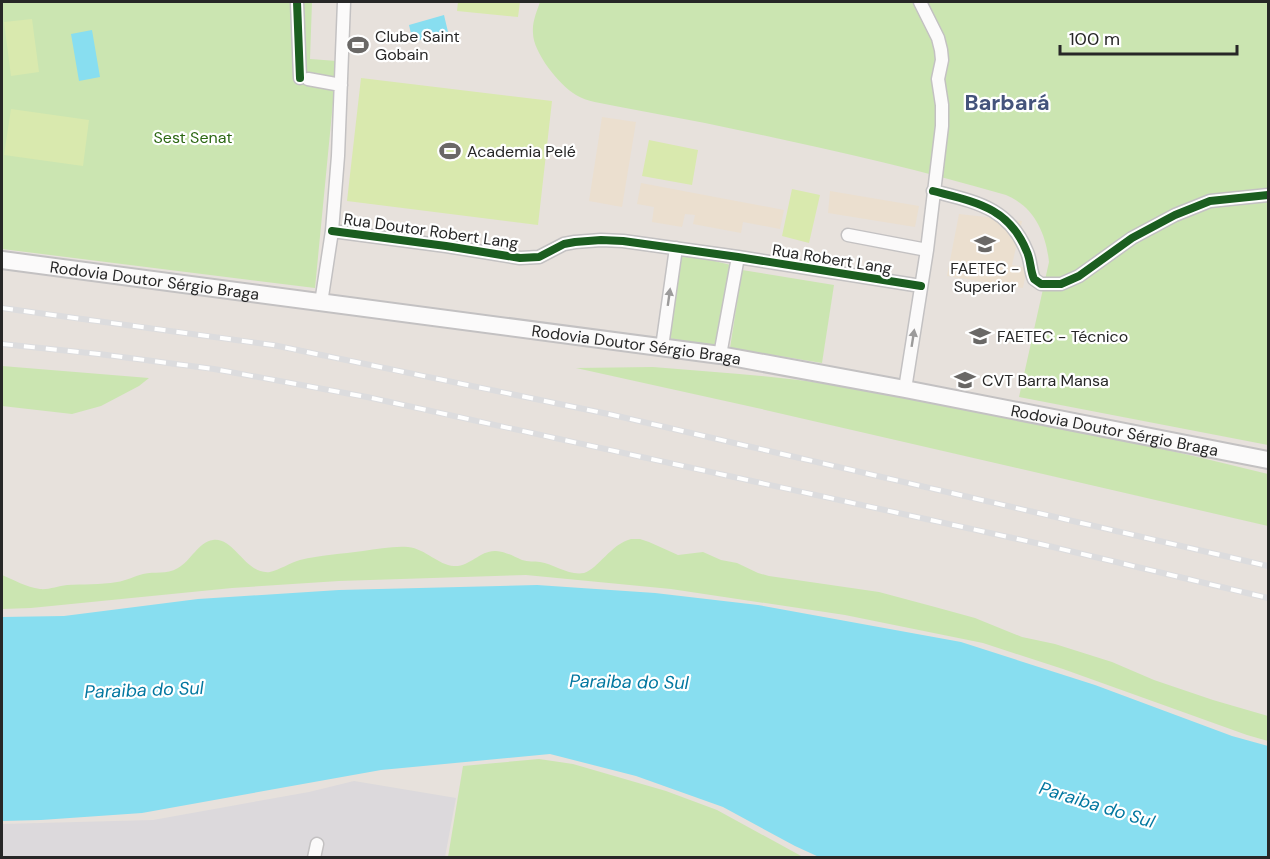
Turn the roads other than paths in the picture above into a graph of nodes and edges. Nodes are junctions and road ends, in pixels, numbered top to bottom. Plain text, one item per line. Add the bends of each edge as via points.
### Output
1 (297, 2) edge
2 (344, 2) edge
3 (920, 2) edge
4 (340, 85) junction
5 (934, 186) junction
6 (1269, 195) edge
7 (332, 231) junction
8 (848, 235) dead end
9 (676, 248) junction
10 (927, 250) junction
11 (738, 257) junction
12 (2, 260) edge
13 (921, 286) junction
14 (321, 303) junction
15 (662, 347) junction
16 (720, 355) junction
17 (905, 389) junction
18 (1269, 460) edge
19 (316, 844) dead end
20 (314, 858) edge

1 - 4 street via 304,79
2 - 4 street
3 - 5 street via 938,38 942,60 938,79 942,126
4 - 7 street
5 - 6 street via 1002,217 1024,245 1034,279 1041,285 1061,284 1079,276 1132,238 1210,201
5 - 10 street
7 - 9 street, Rua Doutor Robert Lang via 520,258 539,257 564,244 588,240
7 - 14 street
8 - 10 street
9 - 11 street, Rua Doutor Robert Lang
15 -> 9 street
10 - 13 street
11 - 13 street, Rua Robert Lang
11 - 16 street
12 - 14 main road, Rodovia Doutor Sérgio Braga
17 -> 13 street
14 - 15 main road, Rodovia Doutor Sérgio Braga
15 - 16 main road, Rodovia Doutor Sérgio Braga
16 - 17 main road, Rodovia Doutor Sérgio Braga
17 - 18 main road, Rodovia Doutor Sérgio Braga
19 - 20 street

